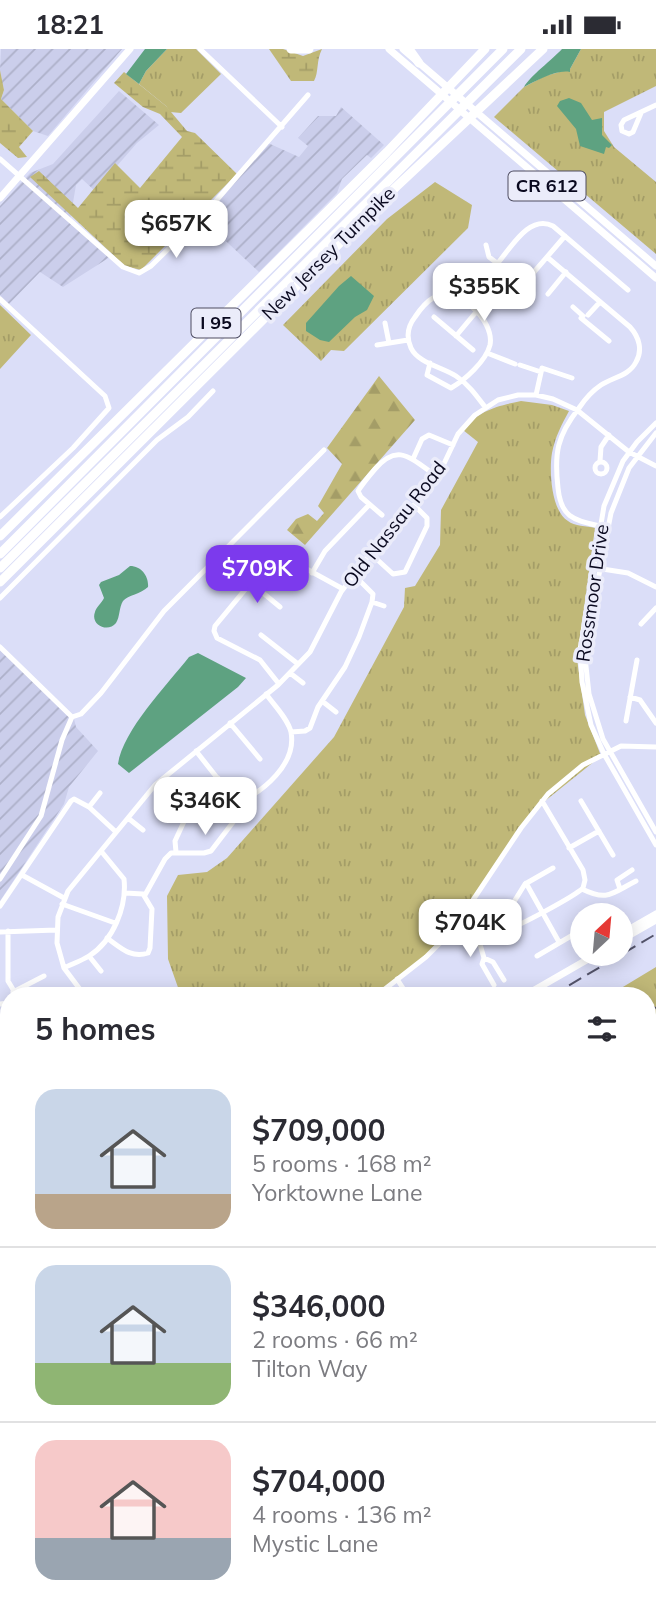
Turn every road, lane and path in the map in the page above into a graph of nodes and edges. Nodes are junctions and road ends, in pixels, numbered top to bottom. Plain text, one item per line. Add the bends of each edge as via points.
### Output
1 (130, 49) edge
2 (200, 49) edge
3 (291, 49) edge
4 (309, 49) edge
5 (389, 49) edge
6 (403, 49) edge
7 (409, 49) edge
8 (484, 49) edge
9 (503, 49) edge
10 (543, 49) edge
11 (521, 50) edge
12 (419, 63) junction
13 (446, 84) junction
14 (308, 95) dead end
15 (656, 105) edge
16 (641, 113) dead end
17 (282, 127) junction
18 (0, 159) edge
19 (20, 175) junction
20 (0, 198) edge
21 (565, 236) junction
22 (486, 245) dead end
23 (548, 257) junction
24 (497, 264) junction
25 (656, 266) edge
26 (566, 272) junction
27 (437, 273) dead end
28 (656, 278) edge
29 (477, 280) dead end
30 (628, 290) dead end
31 (492, 293) junction
32 (548, 294) dead end
33 (441, 295) junction
34 (0, 299) edge
35 (600, 302) junction
36 (507, 306) dead end
37 (573, 307) dead end
38 (476, 312) junction
39 (589, 315) dead end
40 (434, 317) dead end
41 (386, 323) dead end
42 (456, 336) junction
43 (408, 340) junction
44 (609, 341) dead end
45 (389, 343) junction
46 (377, 345) dead end
47 (473, 349) dead end
48 (487, 353) junction
49 (430, 363) junction
50 (541, 370) junction
51 (572, 378) dead end
52 (463, 381) junction
53 (213, 391) dead end
54 (536, 395) junction
55 (485, 407) junction
56 (577, 410) junction
57 (656, 423) edge
58 (649, 429) junction
59 (655, 434) edge
60 (608, 435) junction
61 (453, 445) junction
62 (324, 450) dead end
63 (629, 452) junction
64 (636, 457) junction
65 (413, 459) junction
66 (600, 461) dead end
67 (656, 467) edge
68 (428, 470) dead end
69 (369, 505) junction
70 (414, 505) junction
71 (382, 515) dead end
72 (0, 517) edge
73 (603, 526) junction
74 (0, 536) edge
75 (370, 553) junction
76 (0, 554) edge
77 (0, 568) edge
78 (597, 568) junction
79 (312, 573) junction
80 (354, 575) junction
81 (0, 582) edge
82 (251, 583) junction
83 (656, 587) edge
84 (343, 589) junction
85 (0, 598) edge
86 (372, 602) junction
87 (384, 605) dead end
88 (280, 607) dead end
89 (656, 608) edge
90 (641, 624) dead end
91 (261, 635) dead end
92 (0, 647) edge
93 (637, 660) dead end
94 (298, 664) junction
95 (290, 673) junction
96 (303, 683) dead end
97 (279, 684) junction
98 (266, 694) junction
99 (630, 697) junction
100 (322, 701) junction
101 (336, 712) dead end
102 (72, 717) junction
103 (626, 721) dead end
104 (230, 723) junction
105 (656, 723) edge
106 (291, 732) junction
107 (656, 747) edge
108 (196, 751) junction
109 (606, 753) junction
110 (260, 759) dead end
111 (218, 778) junction
112 (100, 793) dead end
113 (230, 794) junction
114 (542, 801) junction
115 (581, 801) dead end
116 (237, 803) junction
117 (89, 807) junction
118 (210, 817) dead end
119 (128, 818) junction
120 (143, 830) dead end
121 (599, 831) junction
122 (116, 832) junction
123 (656, 832) edge
124 (656, 845) edge
125 (569, 848) junction
126 (101, 851) junction
127 (176, 852) junction
128 (614, 855) dead end
129 (553, 868) dead end
130 (632, 870) dead end
131 (22, 875) junction
132 (0, 879) edge
133 (636, 881) dead end
134 (526, 883) junction
135 (582, 889) junction
136 (620, 889) junction
137 (125, 893) junction
138 (145, 895) junction
139 (63, 901) junction
140 (0, 906) edge
141 (542, 911) junction
142 (507, 913) dead end
143 (656, 914) edge
144 (462, 918) junction
145 (656, 920) edge
146 (115, 923) junction
147 (481, 927) junction
148 (634, 927) edge
149 (56, 930) junction
150 (0, 932) edge
151 (8, 932) junction
152 (634, 933) edge
153 (570, 936) edge
154 (107, 938) junction
155 (559, 942) junction
156 (89, 956) junction
157 (537, 956) dead end
158 (484, 958) junction
159 (570, 965) edge
160 (576, 966) edge
161 (64, 968) junction
162 (101, 971) dead end
163 (44, 976) dead end
164 (397, 979) junction
165 (504, 980) dead end
166 (494, 985) dead end
167 (11, 987) edge
168 (26, 987) edge
169 (78, 987) edge
170 (387, 987) edge
171 (402, 987) edge
172 (532, 987) edge
173 (540, 987) edge

1 - 19 main road
2 - 17 street
3 - 4 highway
5 - 28 main road, CR 612
6 - 12 main road
7 - 12 highway
8 - 13 highway, New Jersey Turnpike
9 - 76 highway, New Jersey Turnpike / I 95
10 - 81 highway, New Jersey Turnpike / I 95 via 368,214
11 - 77 highway, New Jersey Turnpike / I 95
12 - 13 main road
13 - 25 main road, CR 612
13 - 74 highway, New Jersey Turnpike / I 95 via 271,268
14 - 17 street
15 - 16 street
17 - 19 street via 208,210 139,273 123,267
18 - 19 street
19 - 20 main road
21 - 23 street
21 - 24 street via 549,224 532,225
21 - 30 street
22 - 24 street
23 - 24 street via 522,282
23 - 26 street
26 - 32 street
26 - 35 street
27 - 33 street
29 - 31 street
31 - 36 street
31 - 38 street
33 - 38 street via 456,297
33 - 43 street via 427,302 414,318
34 - 72 street via 105,395 109,404 103,417
35 - 39 street
35 - 56 street via 635,333 638,357 629,371 601,385
37 - 44 street
38 - 42 street
38 - 48 street via 490,330
40 - 42 street
41 - 45 street
42 - 47 street
43 - 45 street
43 - 49 street via 414,353
45 - 46 street
48 - 50 street
48 - 52 street
49 - 52 street
49 - 52 street via 427,375 448,388
50 - 51 street
50 - 54 street
52 - 55 street
53 - 85 street
54 - 55 street via 503,399
54 - 56 street
55 - 61 street, Old Nassau Road
56 - 60 street
56 - 73 street via 558,444 559,498 571,517
57 - 58 street, Rossmoor Drive
58 - 59 street
58 - 63 street, Rossmoor Drive
59 - 64 street, Rossmoor Drive
60 - 63 street
60 - 66 street
61 - 65 street via 429,435 422,439
61 - 70 street, Old Nassau Road via 440,472
62 - 102 street via 164,611 102,693
63 - 64 street
63 - 73 street, Rossmoor Drive via 613,482
64 - 67 street
64 - 73 street, Rossmoor Drive
65 - 68 street
65 - 69 street via 388,455 360,487 359,495
69 - 71 street
69 - 79 street via 325,551
70 - 75 street, Old Nassau Road
70 - 75 street via 427,518 427,526 405,572 393,574
73 - 78 street, Rossmoor Drive
75 - 80 street, Old Nassau Road
78 - 83 street via 628,573
78 - 109 street, Rossmoor Drive via 580,650 591,725
79 - 82 street via 277,555
79 - 84 street
80 - 84 street, Old Nassau Road
80 - 86 street via 373,594
82 - 88 street
82 - 97 street via 215,626 214,635 260,660
84 - 94 street, Old Nassau Road via 316,641
86 - 87 street
86 - 100 street via 345,667
89 - 90 street
91 - 94 street
92 - 102 street
93 - 99 street
94 - 95 street, Old Nassau Road
95 - 96 street
95 - 97 street, Old Nassau Road
97 - 98 street, Old Nassau Road
98 - 104 street, Old Nassau Road
98 - 106 street
99 - 103 street
99 - 105 street via 640,700
100 - 101 street
100 - 106 street via 310,728
102 - 132 street via 40,816
104 - 108 street, Old Nassau Road
104 - 110 street
106 - 116 street via 289,755 279,771 254,795
107 - 109 street via 627,745
108 - 111 street
108 - 119 street, Old Nassau Road via 155,785
109 - 114 street via 564,779
109 - 123 street, Rossmoor Drive
109 - 124 street, Rossmoor Drive
111 - 113 street
111 - 127 street via 194,800 175,841
112 - 117 street
113 - 116 street
113 - 118 street
114 - 125 street
114 - 144 street
115 - 121 street
116 - 127 street via 236,821 211,851
117 - 122 street
117 - 131 street via 74,799
119 - 120 street
119 - 122 street, Old Nassau Road
121 - 125 street
121 - 128 street
122 - 126 street, Old Nassau Road
125 - 135 street via 583,870
126 - 137 street via 124,879
126 - 139 street, Old Nassau Road
127 - 138 street via 164,859
129 - 134 street
130 - 136 street via 617,880
131 - 139 street
131 - 140 street
133 - 136 street
134 - 141 street
134 - 142 street
135 - 136 street via 604,897
135 - 141 street
137 - 138 street
137 - 146 street
138 - 154 street via 152,909 148,953 129,953
139 - 146 street
139 - 149 street, Old Nassau Road
141 - 147 street via 508,929
141 - 155 street
143 - 148 main road
144 - 147 street
144 - 164 street via 442,942
145 - 152 main road
146 - 154 street
147 - 158 street
149 - 151 street
149 - 161 street, Old Nassau Road
150 - 151 street
151 - 167 street
153 - 155 street
154 - 156 street
155 - 157 street
156 - 161 street
156 - 162 street
158 - 165 street via 493,962
158 - 166 street via 482,964
159 - 172 main road
160 - 173 main road
161 - 169 street, Old Nassau Road
163 - 168 street
164 - 170 street
164 - 171 street

